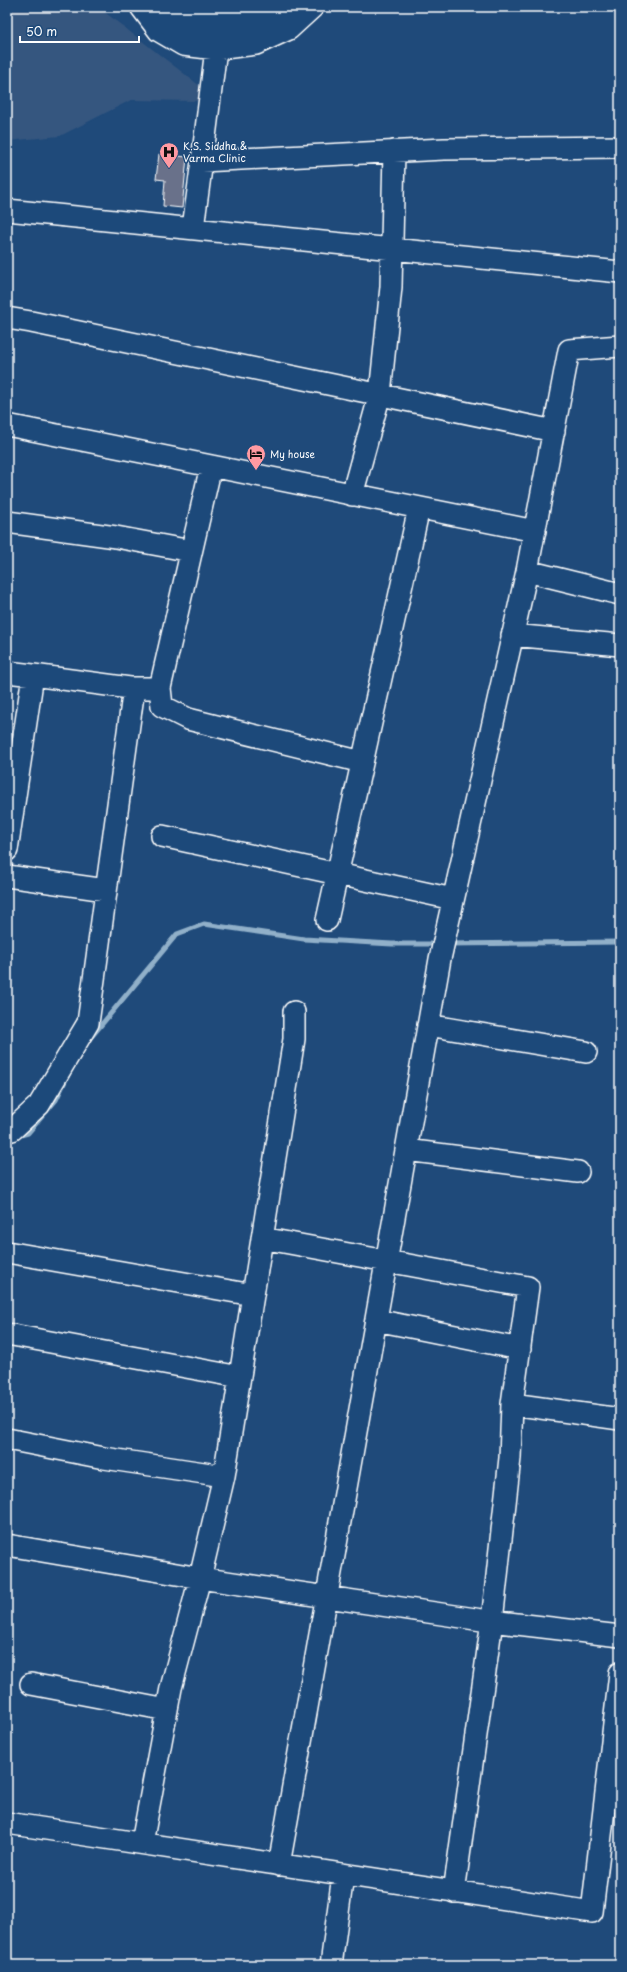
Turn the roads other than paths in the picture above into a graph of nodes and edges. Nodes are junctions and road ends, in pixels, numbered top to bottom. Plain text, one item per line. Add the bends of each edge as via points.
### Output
1 (141, 7) edge
2 (144, 7) edge
3 (250, 7) edge
4 (284, 7) edge
5 (313, 7) edge
6 (179, 14) edge
7 (216, 49) junction
8 (620, 146) edge
9 (394, 152) junction
10 (202, 161) junction
11 (7, 210) edge
12 (193, 228) junction
13 (392, 248) junction
14 (620, 272) edge
15 (7, 318) edge
16 (620, 346) edge
17 (380, 394) junction
18 (7, 426) edge
19 (554, 431) junction
20 (211, 466) junction
21 (352, 495) junction
22 (419, 508) junction
23 (7, 522) edge
24 (535, 531) junction
25 (191, 551) junction
26 (527, 571) junction
27 (620, 594) edge
28 (512, 635) junction
29 (620, 645) edge
30 (7, 672) edge
31 (33, 675) junction
32 (134, 688) junction
33 (160, 688) junction
34 (362, 762) junction
35 (162, 836) dead end
36 (7, 850) edge
37 (337, 875) junction
38 (7, 876) edge
39 (106, 890) junction
40 (453, 899) junction
41 (327, 920) dead end
42 (294, 1012) dead end
43 (428, 1025) junction
44 (586, 1052) dead end
45 (7, 1131) edge
46 (406, 1150) junction
47 (578, 1172) dead end
48 (262, 1238) junction
49 (7, 1252) edge
50 (386, 1261) junction
51 (253, 1295) junction
52 (376, 1320) junction
53 (7, 1334) edge
54 (520, 1349) junction
55 (240, 1377) junction
56 (512, 1404) junction
57 (620, 1419) edge
58 (7, 1439) edge
59 (224, 1476) junction
60 (7, 1545) edge
61 (200, 1578) junction
62 (326, 1597) junction
63 (492, 1621) junction
64 (620, 1636) edge
65 (620, 1673) edge
66 (31, 1684) dead end
67 (167, 1710) junction
68 (7, 1823) edge
69 (142, 1843) junction
70 (279, 1865) junction
71 (343, 1875) junction
72 (454, 1892) junction
73 (331, 1965) edge

1 - 7 street via 159,31 183,45
2 - 6 main road
3 - 6 main road via 215,15
4 - 6 main road via 262,21 240,29 206,33
5 - 7 street via 289,29 256,44
7 - 10 street
8 - 9 street
9 - 10 street
9 - 13 street
10 - 12 street
11 - 12 street
12 - 13 street
13 - 14 street
13 - 17 street via 391,287
15 - 17 street
16 - 19 street via 569,350
17 - 19 street
17 - 21 street
18 - 20 street
19 - 24 street
20 - 21 street
20 - 25 street
21 - 22 street
22 - 24 street
22 - 34 street
23 - 25 street via 116,537
24 - 26 street
25 - 33 street
26 - 27 street
26 - 28 street
28 - 29 street
28 - 40 street
30 - 31 street
31 - 32 street
31 - 36 street
32 - 33 street
32 - 39 street
33 - 34 street via 162,706 188,719
34 - 37 street
35 - 37 street
37 - 40 street
37 - 41 street
38 - 39 street
39 - 45 street via 88,1023 39,1105 12,1130
40 - 43 street
42 - 48 street via 294,1039
43 - 44 street
43 - 46 street
46 - 47 street
46 - 50 street
48 - 50 street
48 - 51 street
49 - 51 street
50 - 52 street
50 - 54 street via 528,1286
51 - 55 street
52 - 54 street
52 - 62 street
53 - 55 street
54 - 56 street
55 - 59 street
56 - 57 street
56 - 63 street via 510,1458
58 - 59 street via 104,1458
59 - 61 street
60 - 61 street
61 - 62 street
61 - 67 street
62 - 63 street
62 - 70 street
63 - 64 street
63 - 72 street
65 - 72 street via 592,1912
66 - 67 street
67 - 69 street
68 - 69 street
69 - 70 street
70 - 71 street
71 - 72 street
71 - 73 street

